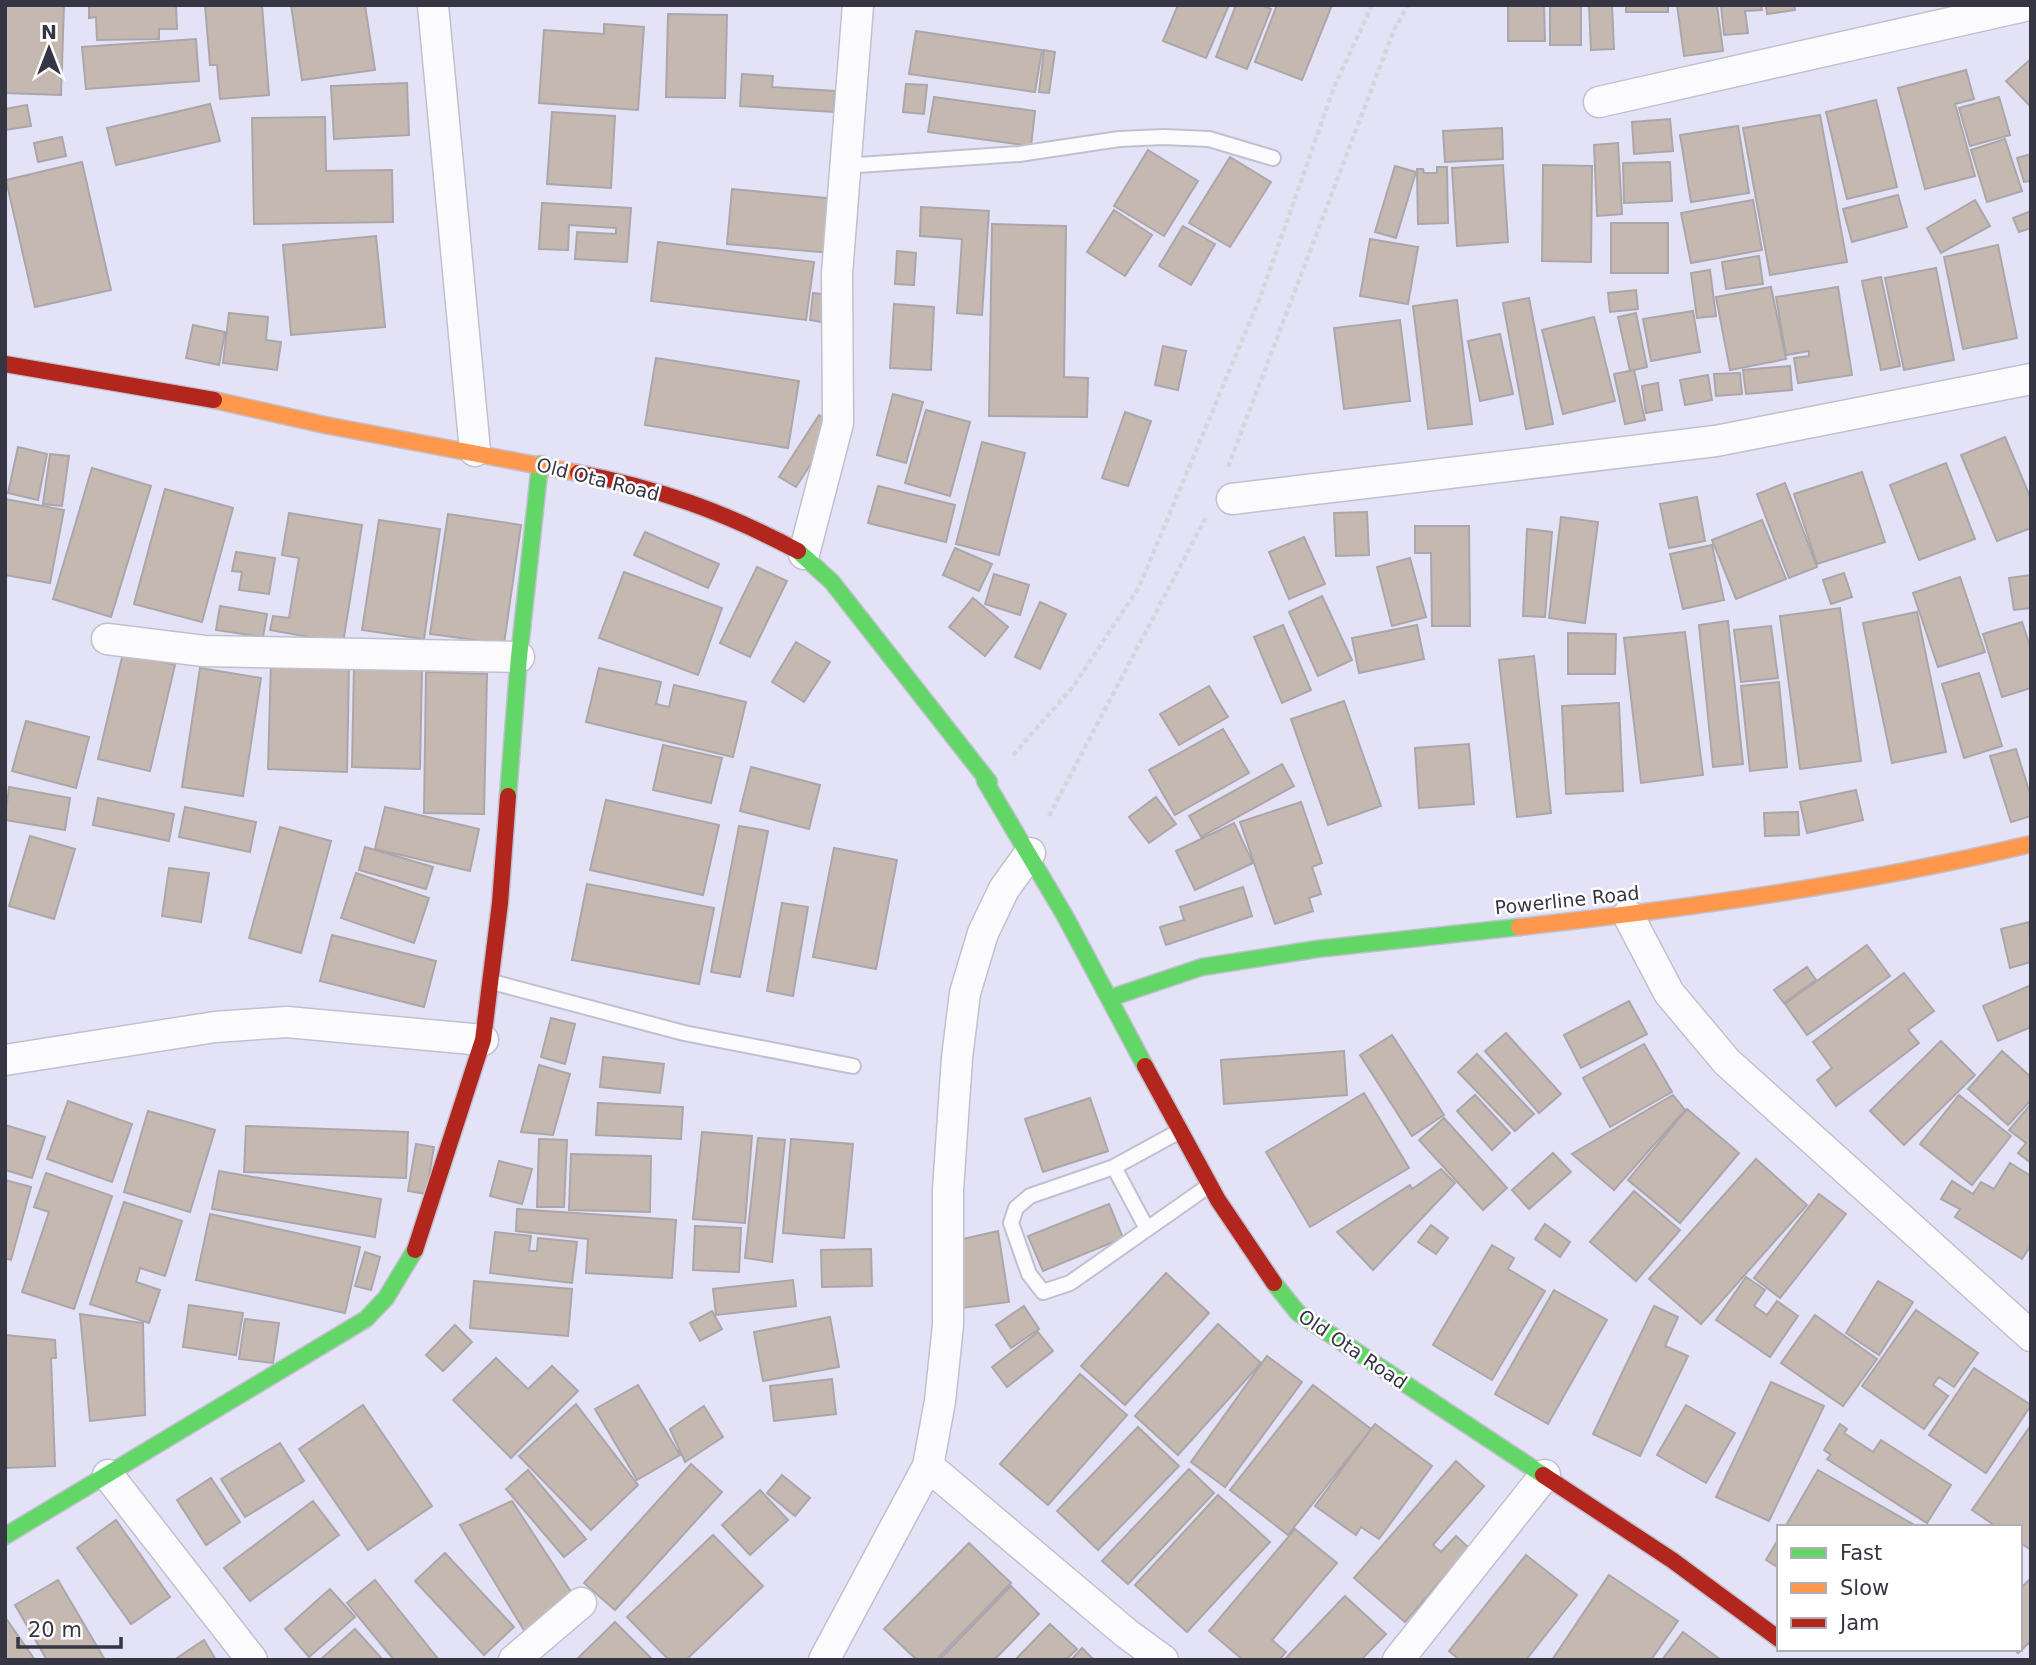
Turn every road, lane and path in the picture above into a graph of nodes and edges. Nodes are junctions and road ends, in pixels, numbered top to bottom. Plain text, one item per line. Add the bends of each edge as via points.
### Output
1 (433, 5) edge
2 (858, 5) edge
3 (1372, 5) edge
4 (1408, 5) edge
5 (2029, 5) edge
6 (1963, 13) edge
7 (1599, 102) dead end
8 (1273, 158) dead end
9 (844, 166) junction
10 (5, 364) edge
11 (2031, 379) edge
12 (475, 451) junction
13 (540, 464) junction
14 (1222, 494) junction
15 (804, 554) junction
16 (107, 639) dead end
17 (519, 657) junction
18 (987, 782) junction
19 (1024, 844) junction
20 (2031, 844) edge
21 (1628, 915) junction
22 (491, 982) junction
23 (1110, 998) junction
24 (483, 1040) junction
25 (5, 1060) edge
26 (853, 1066) dead end
27 (1179, 1131) junction
28 (1114, 1167) junction
29 (1207, 1187) junction
30 (1146, 1227) junction
31 (2031, 1336) edge
32 (928, 1466) junction
33 (108, 1475) junction
34 (1545, 1475) junction
35 (5, 1536) edge
36 (581, 1603) dead end
37 (1777, 1638) edge
38 (253, 1660) edge
39 (514, 1660) edge
40 (824, 1660) edge
41 (1163, 1660) edge
42 (1398, 1660) edge

1 - 12 street
2 - 9 street
3 - 18 path via 1334,87 1262,295 1139,587 1073,687
4 - 14 path via 1385,54
5 - 6 street
6 - 7 street
8 - 9 lane via 1209,139 1164,136 1019,154
9 - 15 street via 837,274 838,423
10 - 12 street, Old Ota Road
11 - 14 street via 1716,441
12 - 13 street, Old Ota Road
13 - 15 street, Old Ota Road via 679,498 740,520
13 - 17 street
14 - 19 path
15 - 18 street, Old Ota Road via 832,582
16 - 17 street via 204,650
17 - 22 street
18 - 19 street, Old Ota Road
19 - 23 street, Old Ota Road
19 - 32 street via 983,933 965,993 948,1191 948,1325
20 - 21 street, Powerline Road via 1927,869
21 - 23 street, Powerline Road via 1317,949 1214,965
21 - 31 street via 1669,993 1727,1062
22 - 24 street
22 - 26 lane via 684,1032
23 - 27 street, Old Ota Road
24 - 25 street via 287,1022 215,1027
24 - 33 street via 414,1254 386,1298 366,1319
27 - 28 lane
27 - 29 street, Old Ota Road
28 - 30 lane
28 - 30 lane via 1030,1196 1016,1208 1012,1231 1029,1274 1043,1292 1060,1287
29 - 30 lane
29 - 34 street, Old Ota Road via 1253,1258 1298,1313
32 - 40 street
32 - 41 street
33 - 35 street
33 - 38 street
34 - 37 street, Old Ota Road
34 - 42 street
36 - 39 street

